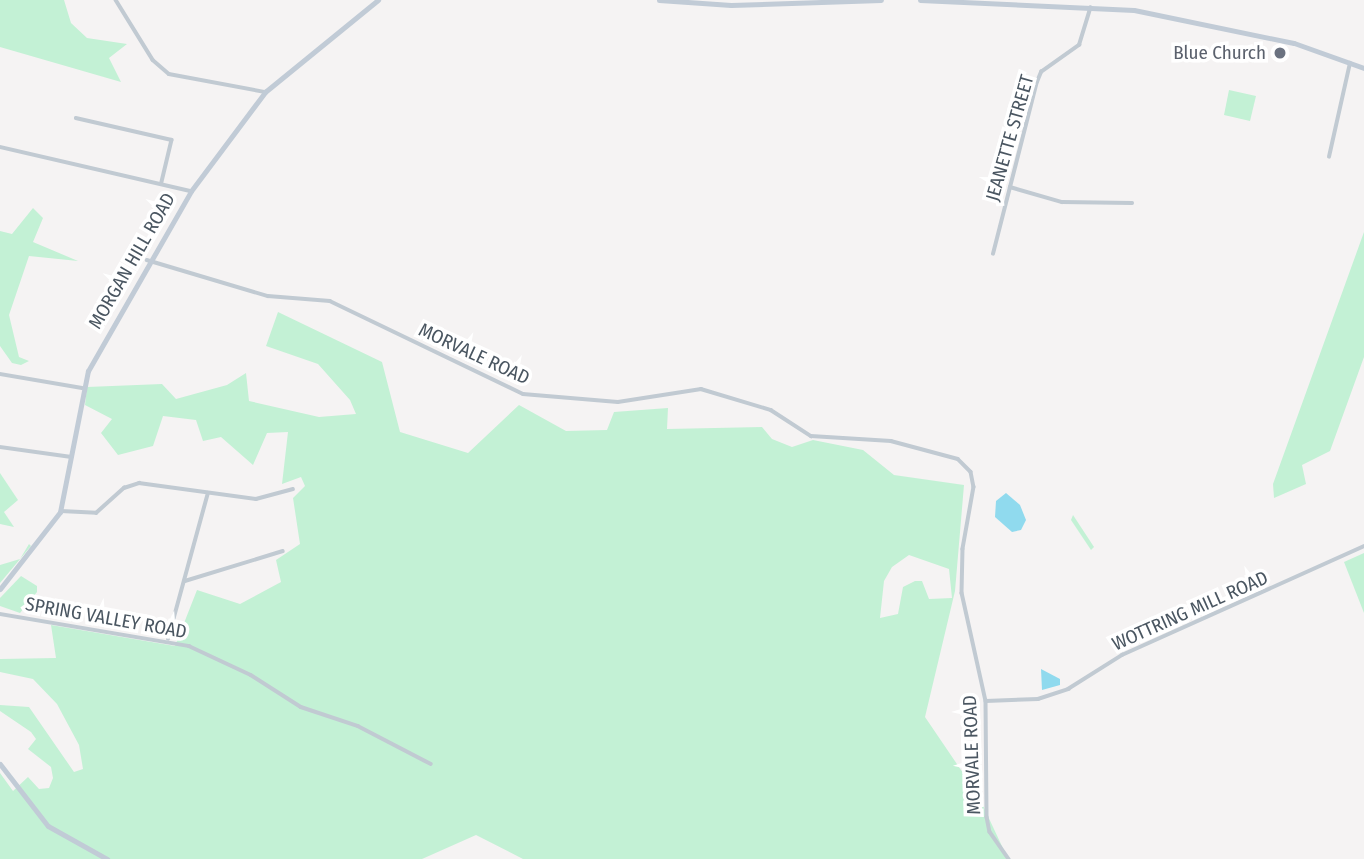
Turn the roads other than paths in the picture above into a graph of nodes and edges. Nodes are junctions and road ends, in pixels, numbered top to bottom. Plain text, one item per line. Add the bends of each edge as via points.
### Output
1 (116, 0) edge
2 (378, 0) edge
3 (659, 0) edge
4 (881, 0) edge
5 (920, 0) edge
6 (1091, 7) junction
7 (1350, 63) junction
8 (1364, 68) edge
9 (265, 92) junction
10 (76, 118) dead end
11 (0, 147) edge
12 (1329, 157) dead end
13 (162, 182) junction
14 (1010, 187) junction
15 (191, 191) junction
16 (1132, 203) dead end
17 (993, 254) dead end
18 (147, 260) junction
19 (0, 374) edge
20 (82, 388) junction
21 (0, 447) edge
22 (71, 457) junction
23 (293, 489) dead end
24 (208, 492) junction
25 (61, 511) junction
26 (1364, 546) edge
27 (283, 551) dead end
28 (185, 581) junction
29 (0, 589) edge
30 (0, 614) edge
31 (167, 639) junction
32 (986, 701) junction
33 (0, 764) edge
34 (431, 764) dead end
35 (107, 859) edge
36 (1009, 859) edge

1 - 9 street via 153,60 169,74
2 - 9 main road, MORGAN HILL ROAD
3 - 4 main road via 719,5
5 - 6 main road
6 - 7 main road via 1134,10 1294,43
6 - 14 street, JEANETTE STREET via 1073,53 1041,72
7 - 8 main road
7 - 12 street
9 - 15 main road, MORGAN HILL ROAD
10 - 13 street via 172,140
11 - 13 street
13 - 15 street
14 - 16 street via 1062,202
14 - 17 street, JEANETTE STREET
15 - 18 main road, MORGAN HILL ROAD
18 - 20 main road, MORGAN HILL ROAD
18 - 32 street, MORVALE ROAD via 268,296 330,301 523,394 618,402 701,389 771,410 811,436 891,441 958,459 971,472 974,487 963,549 962,593
19 - 20 street
20 - 22 main road, MORGAN HILL ROAD
21 - 22 street
22 - 25 main road, MORGAN HILL ROAD
23 - 24 street via 261,499
24 - 25 street via 139,483 124,488 96,513
24 - 28 street
25 - 29 main road, MORGAN HILL ROAD
26 - 32 street, WOTTRING MILL ROAD via 1122,655 1061,692 1038,699
27 - 28 street
28 - 31 street
30 - 31 street, SPRING VALLEY ROAD
31 - 34 street, SPRING VALLEY ROAD via 243,671 301,707 358,726
32 - 36 street, MORVALE ROAD via 988,825
33 - 35 main road via 52,829

